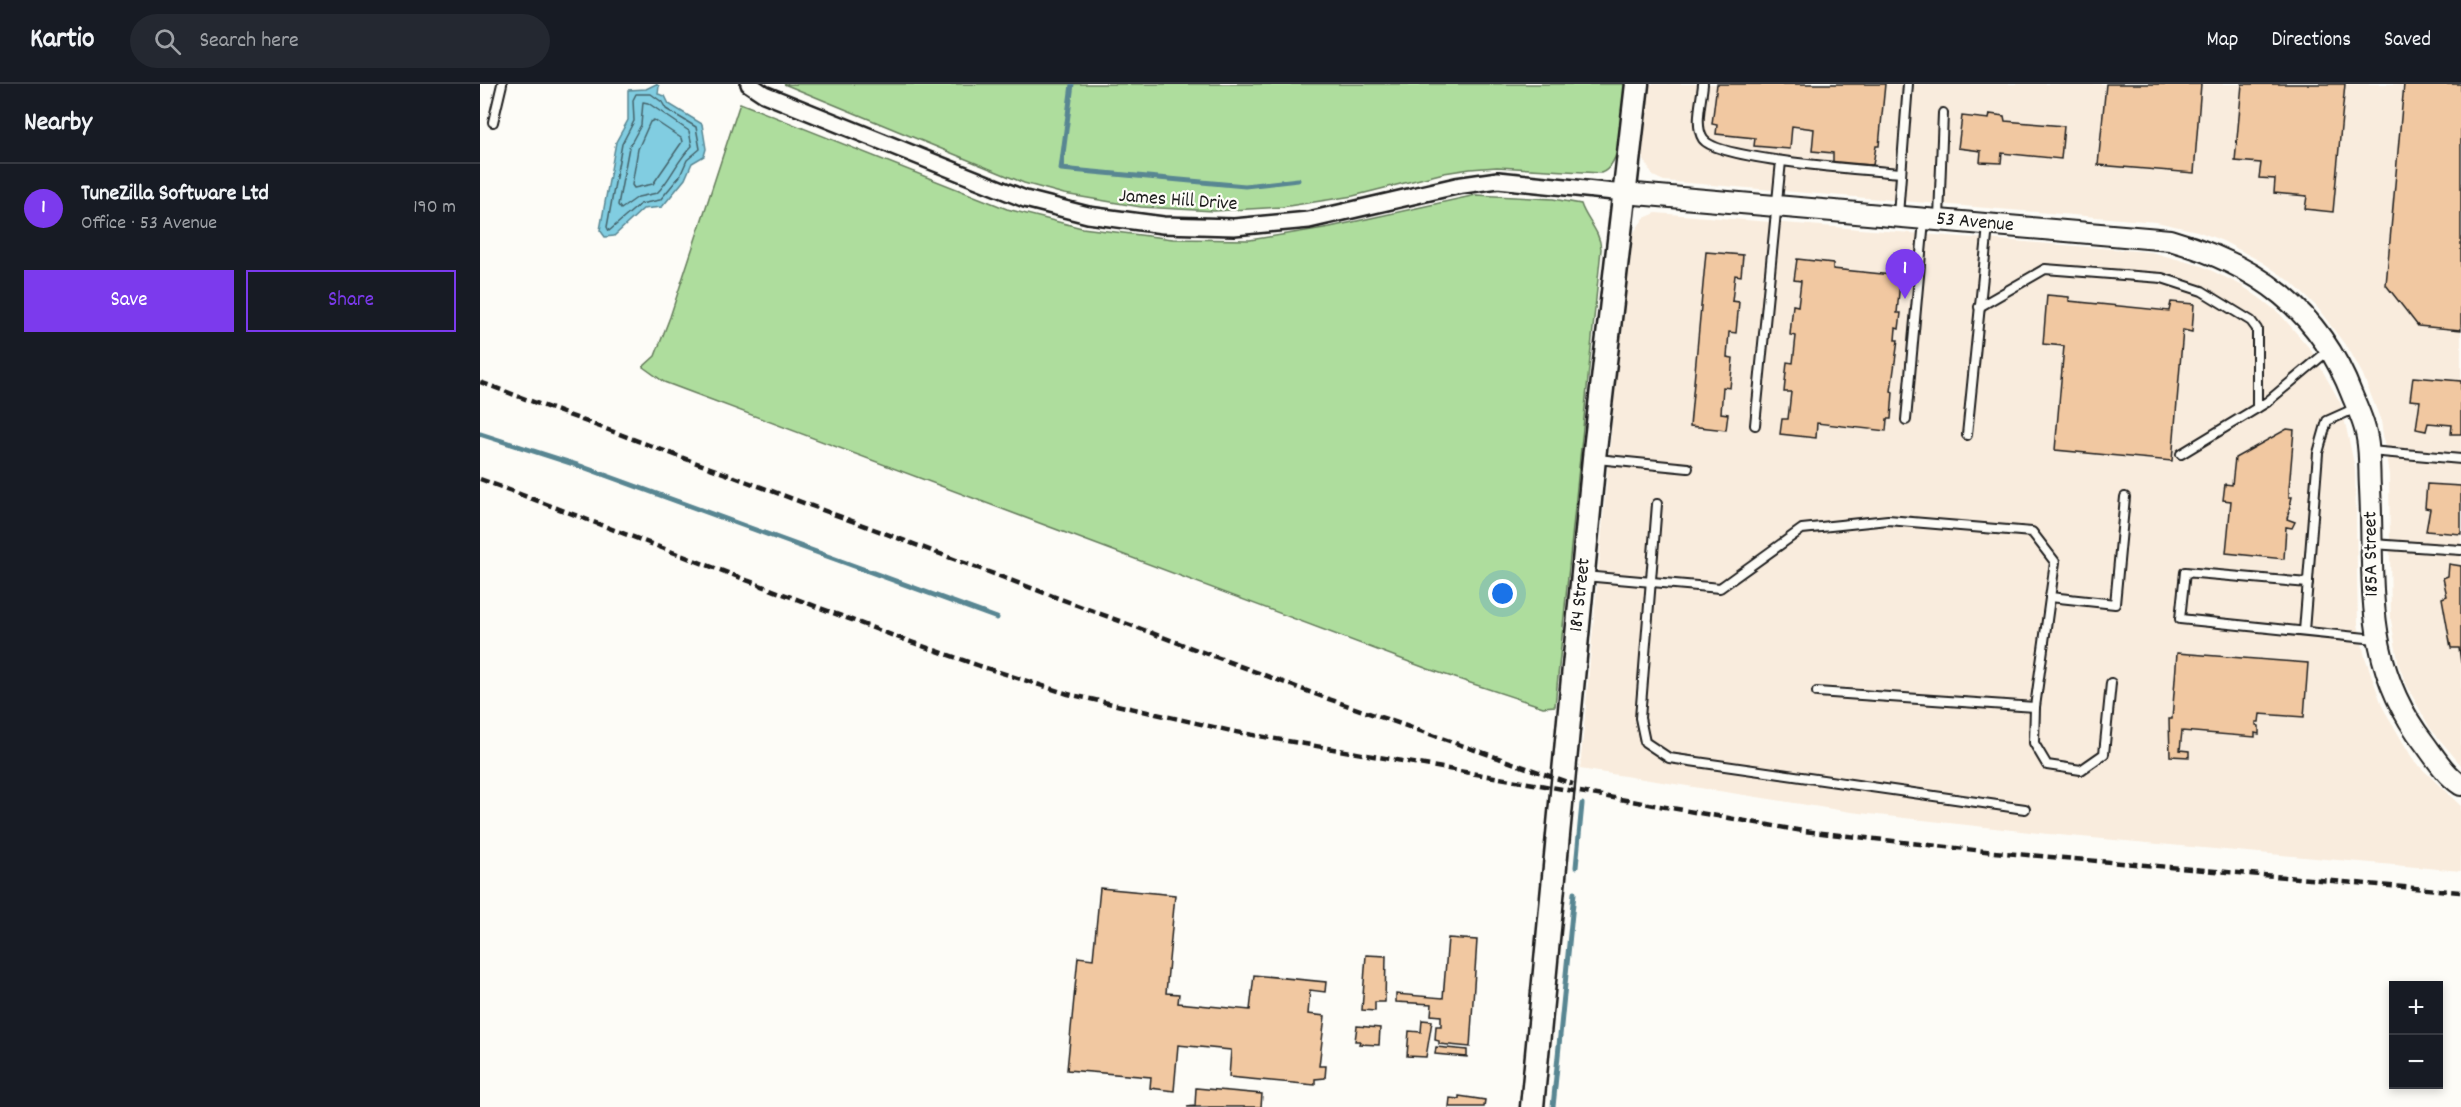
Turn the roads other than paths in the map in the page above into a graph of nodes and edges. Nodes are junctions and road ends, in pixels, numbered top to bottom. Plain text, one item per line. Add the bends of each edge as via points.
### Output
1 (502, 84) edge
2 (749, 84) edge
3 (1636, 84) edge
4 (1703, 84) edge
5 (1908, 84) edge
6 (1942, 114) dead end
7 (493, 122) dead end
8 (1781, 161) junction
9 (1901, 173) junction
10 (1624, 193) junction
11 (1776, 206) junction
12 (1898, 216) junction
13 (1931, 219) junction
14 (1988, 224) junction
15 (1979, 308) junction
16 (2304, 315) joint
17 (2330, 349) junction
18 (2257, 408) junction
19 (2357, 408) junction
20 (1906, 420) dead end
21 (1755, 425) dead end
22 (1967, 435) dead end
23 (2368, 450) junction
24 (2181, 454) dead end
25 (1594, 458) junction
26 (2461, 459) edge
27 (1688, 468) dead end
28 (2125, 497) dead end
29 (1657, 504) dead end
30 (2373, 544) junction
31 (2461, 550) edge
32 (1583, 576) junction
33 (2308, 583) junction
34 (1651, 584) junction
35 (2050, 597) junction
36 (2304, 632) junction
37 (2376, 639) junction
38 (2111, 682) dead end
39 (1817, 692) dead end
40 (2035, 706) junction
41 (2461, 785) edge
42 (2025, 809) dead end
43 (1532, 1107) edge

1 - 7 lane
2 - 10 street, James Hill Drive via 765,94 1025,199 1088,215 1163,225 1234,227 1309,220 1498,180
3 - 10 main road, 184 Street
4 - 8 lane via 1699,124 1709,146
5 - 9 lane
6 - 13 lane
8 - 9 lane
8 - 11 lane
9 - 12 lane
10 - 11 street, 53 Avenue
10 - 25 main road, 184 Street
11 - 12 street, 53 Avenue
11 - 21 lane
12 - 13 street, 53 Avenue
13 - 14 street, 53 Avenue
13 - 20 lane
14 - 15 lane
14 - 16 street, 53 Avenue via 2170,240 2203,249 2268,284
15 - 18 lane via 2045,269 2162,278 2202,291 2252,321 2257,329
15 - 22 lane
16 - 17 street, 185A Street
17 - 18 lane
17 - 19 street, 185A Street via 2340,363
18 - 24 lane
19 - 23 street, 185A Street
19 - 33 lane via 2327,421 2318,453
23 - 26 lane
23 - 30 street, 185A Street
25 - 27 lane
25 - 32 main road, 184 Street
28 - 35 lane via 2115,604
29 - 34 lane
30 - 31 lane
30 - 37 street, 185A Street
32 - 34 lane
32 - 43 main road, 184 Street
33 - 36 lane
33 - 36 lane via 2185,572 2180,619
34 - 35 lane via 1720,588 1802,529 1888,520 2032,532 2055,562
34 - 42 lane via 1640,718 1645,742 1669,758
35 - 40 lane
36 - 37 lane
37 - 41 street, 185A Street via 2393,689 2414,729 2452,779
38 - 40 lane via 2104,753 2080,770 2047,765 2034,743
39 - 40 lane

